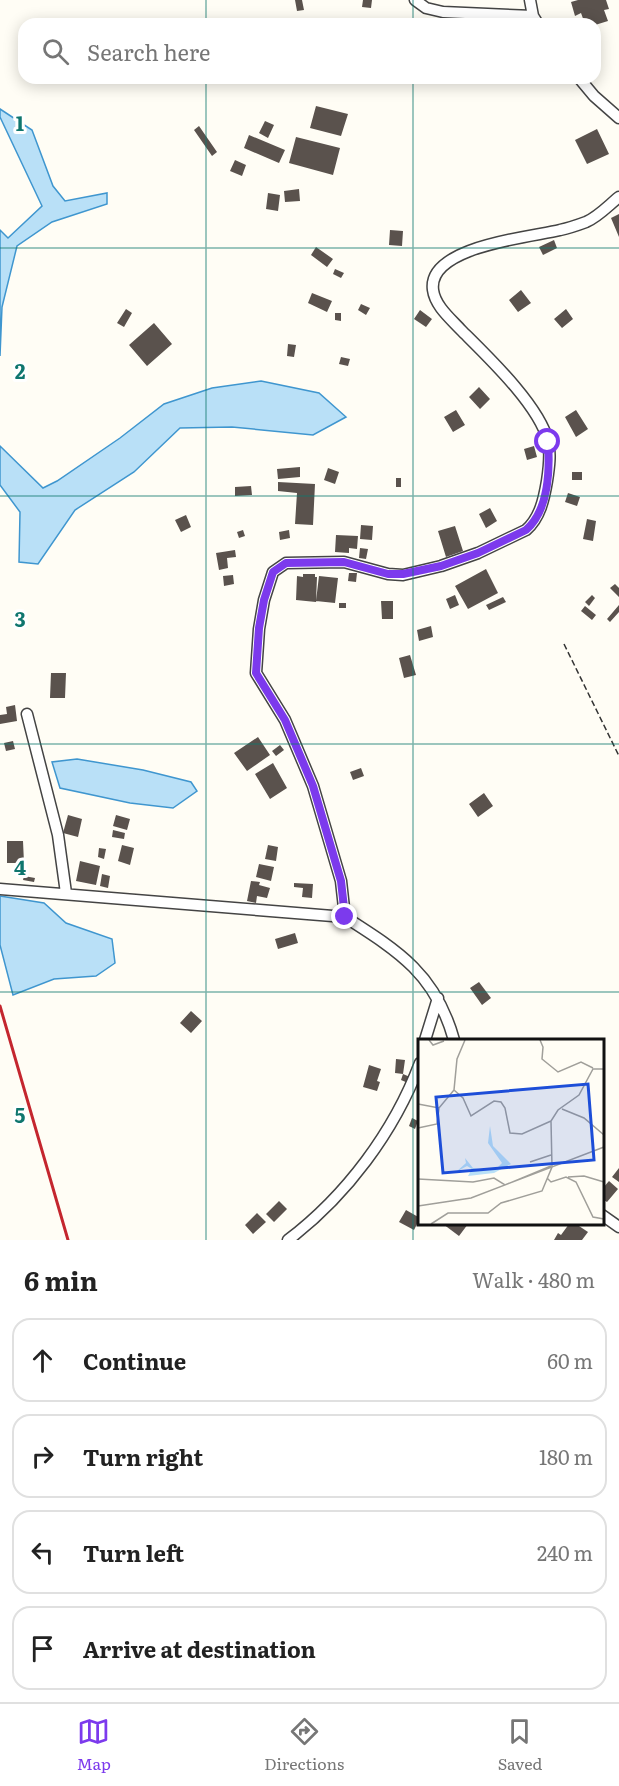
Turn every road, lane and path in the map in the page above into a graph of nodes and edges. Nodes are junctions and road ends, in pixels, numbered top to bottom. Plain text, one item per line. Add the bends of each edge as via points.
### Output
1 (415, 0) edge
2 (530, 0) edge
3 (512, 18) edge
4 (534, 18) edge
5 (584, 84) edge
6 (619, 118) edge
7 (619, 197) edge
8 (564, 644) dead end
9 (27, 714) dead end
10 (619, 756) edge
11 (0, 889) edge
12 (66, 893) junction
13 (345, 917) junction
14 (438, 998) junction
15 (426, 1039) edge
16 (453, 1039) edge
17 (418, 1068) edge
18 (604, 1216) edge
19 (619, 1227) edge
20 (288, 1240) edge

1 - 3 street via 426,8 443,12
2 - 4 street
5 - 6 street
7 - 13 street via 590,220 475,248 439,269 432,288 449,318 526,400 543,426 549,464 543,502 532,525 478,553 403,574 344,562 286,563 273,572 259,628 256,673 285,720 313,786 341,881
8 - 10 path
9 - 12 street via 58,835
11 - 12 street
12 - 13 street
13 - 14 street via 389,945
14 - 15 street
14 - 16 street
17 - 20 street via 396,1115 345,1189
18 - 19 street

